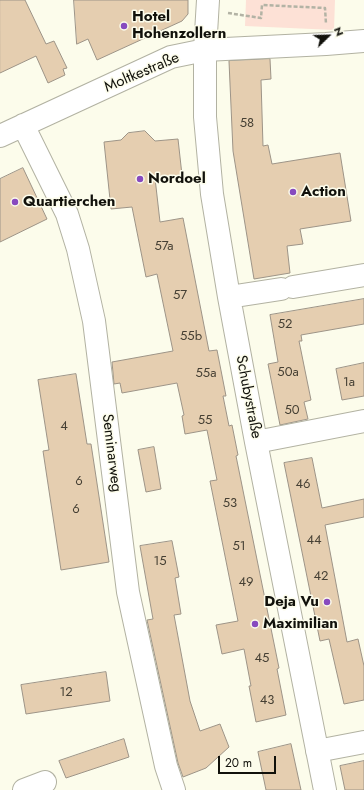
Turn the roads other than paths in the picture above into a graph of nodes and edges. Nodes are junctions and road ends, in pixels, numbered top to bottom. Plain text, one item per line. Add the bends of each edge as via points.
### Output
1 (208, 5) edge
2 (364, 41) edge
3 (205, 50) junction
4 (24, 125) junction
5 (0, 136) edge
6 (364, 275) edge
7 (229, 297) junction
8 (364, 421) edge
9 (256, 442) junction
10 (364, 742) edge
11 (317, 751) junction
12 (45, 782) dead end
13 (24, 790) edge
14 (174, 790) edge
15 (325, 790) edge

1 - 3 street, Schubystraße
2 - 3 street, Moltkestraße
3 - 4 street, Moltkestraße via 171,58
3 - 7 street, Schubystraße via 205,117 212,194
4 - 5 street, Moltkestraße
4 - 14 street, Seminarweg via 67,214 78,249 94,320 128,592 166,766
6 - 7 street
7 - 9 street, Schubystraße
8 - 9 street
9 - 11 street, Schubystraße
10 - 11 street
11 - 15 street, Schubystraße
12 - 13 street

